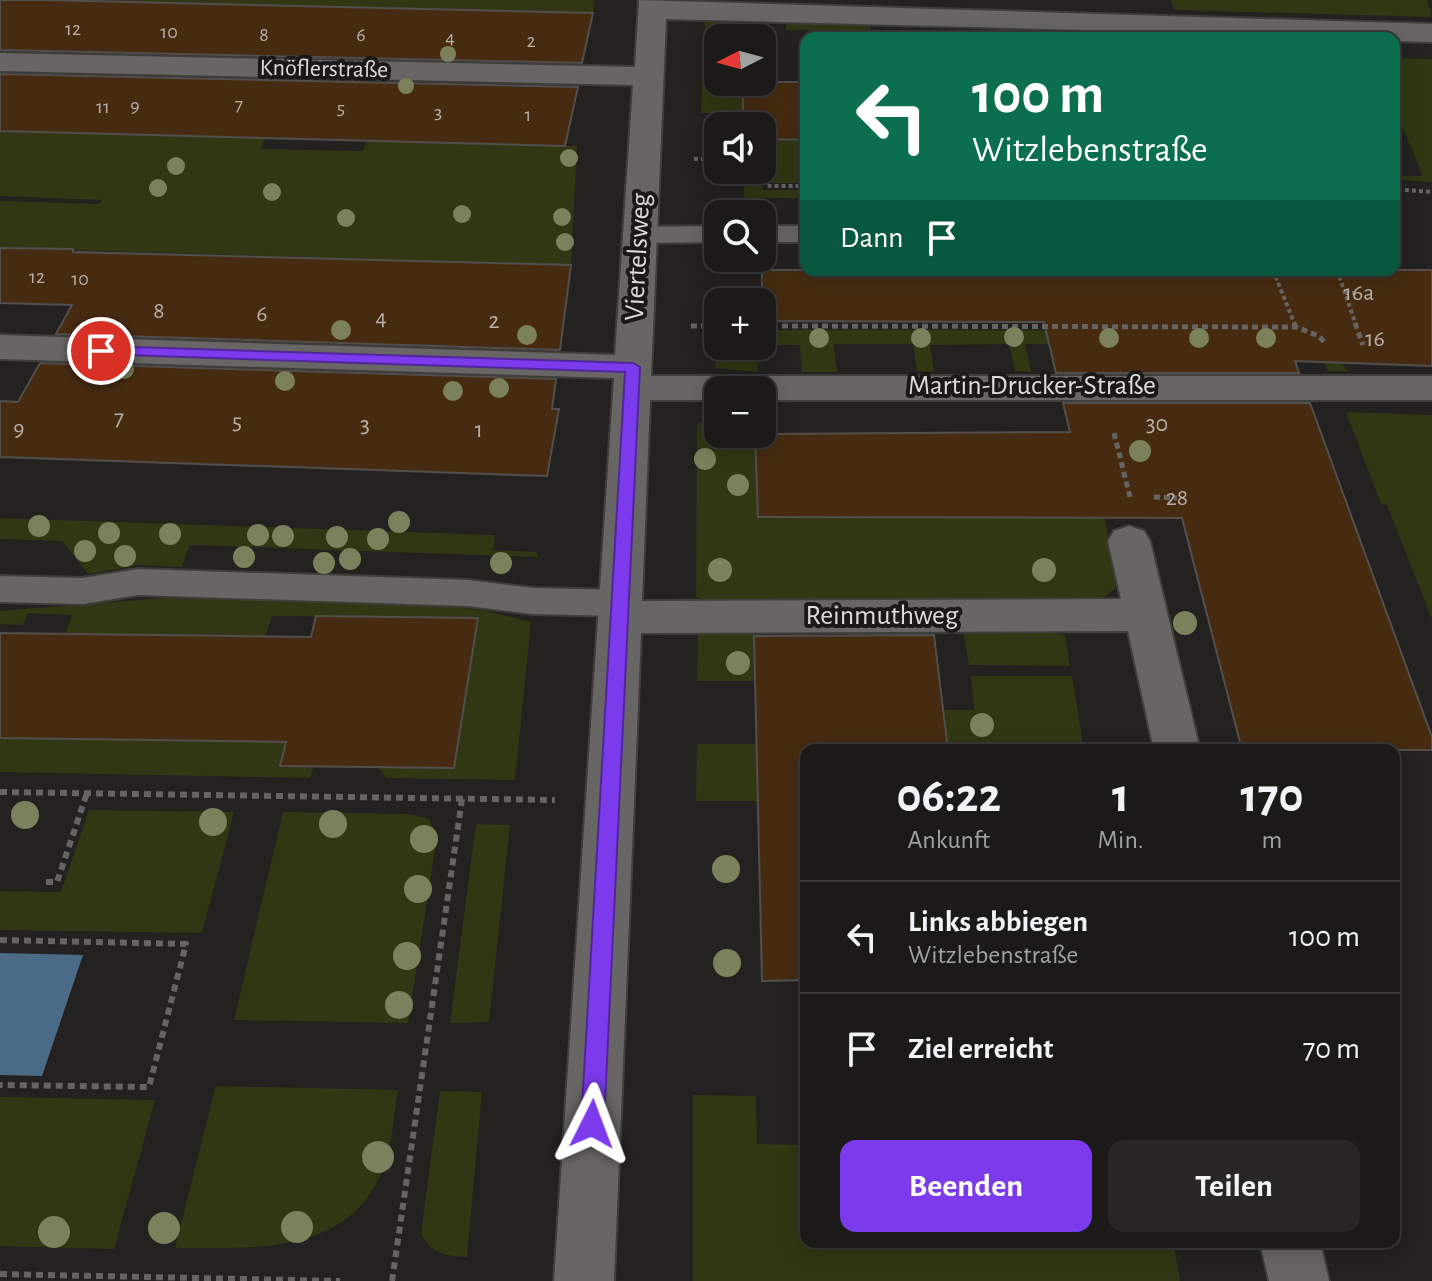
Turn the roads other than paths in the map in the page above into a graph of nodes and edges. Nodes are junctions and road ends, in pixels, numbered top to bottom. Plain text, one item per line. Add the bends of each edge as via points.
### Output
1 (652, 5) edge
2 (1432, 33) edge
3 (0, 62) edge
4 (648, 76) junction
5 (704, 234) edge
6 (776, 234) edge
7 (800, 234) edge
8 (639, 235) junction
9 (0, 347) edge
10 (632, 378) junction
11 (1432, 388) edge
12 (1129, 541) road end
13 (0, 589) edge
14 (618, 610) junction
15 (1146, 615) junction
16 (1176, 744) edge
17 (1291, 1248) edge
18 (584, 1281) edge
19 (1299, 1281) edge

1 - 2 street
1 - 4 street, Viertelsweg
3 - 4 street, Knöflerstraße
4 - 8 street, Viertelsweg
5 - 8 lane
6 - 7 lane
8 - 10 street, Viertelsweg
9 - 10 street, Martin-Drucker-Straße
10 - 11 street, Martin-Drucker-Straße
10 - 14 street, Viertelsweg
12 - 15 street
13 - 14 lane via 83,591 138,582 468,593
14 - 15 street, Reinmuthweg
14 - 18 street, Viertelsweg
15 - 16 street
17 - 19 street

